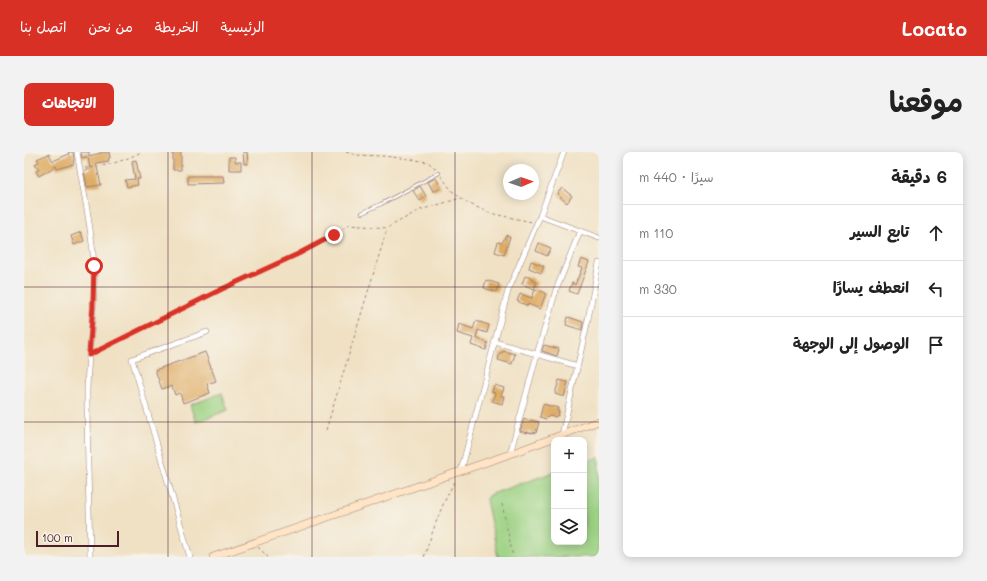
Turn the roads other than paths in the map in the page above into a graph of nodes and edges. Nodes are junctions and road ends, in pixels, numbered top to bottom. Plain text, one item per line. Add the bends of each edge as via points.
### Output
1 (77, 152) edge
2 (564, 152) edge
3 (439, 173) road end
4 (362, 213) dead end
5 (540, 216) junction
6 (580, 231) junction
7 (599, 238) edge
8 (599, 263) edge
9 (206, 332) dead end
10 (495, 342) junction
11 (537, 354) junction
12 (578, 366) junction
13 (599, 422) edge
14 (562, 435) junction
15 (510, 454) junction
16 (462, 471) junction
17 (90, 557) edge
18 (190, 557) edge
19 (213, 557) edge

1 - 17 street via 94,266 87,390
2 - 5 street
3 - 4 lane
5 - 6 street
5 - 10 street via 508,290
6 - 7 street
6 - 11 street via 556,290
8 - 12 street
9 - 18 street via 132,359
10 - 11 street
10 - 16 street
11 - 12 street
11 - 15 street
12 - 14 street
13 - 14 street
14 - 15 street
15 - 16 street
16 - 19 street

